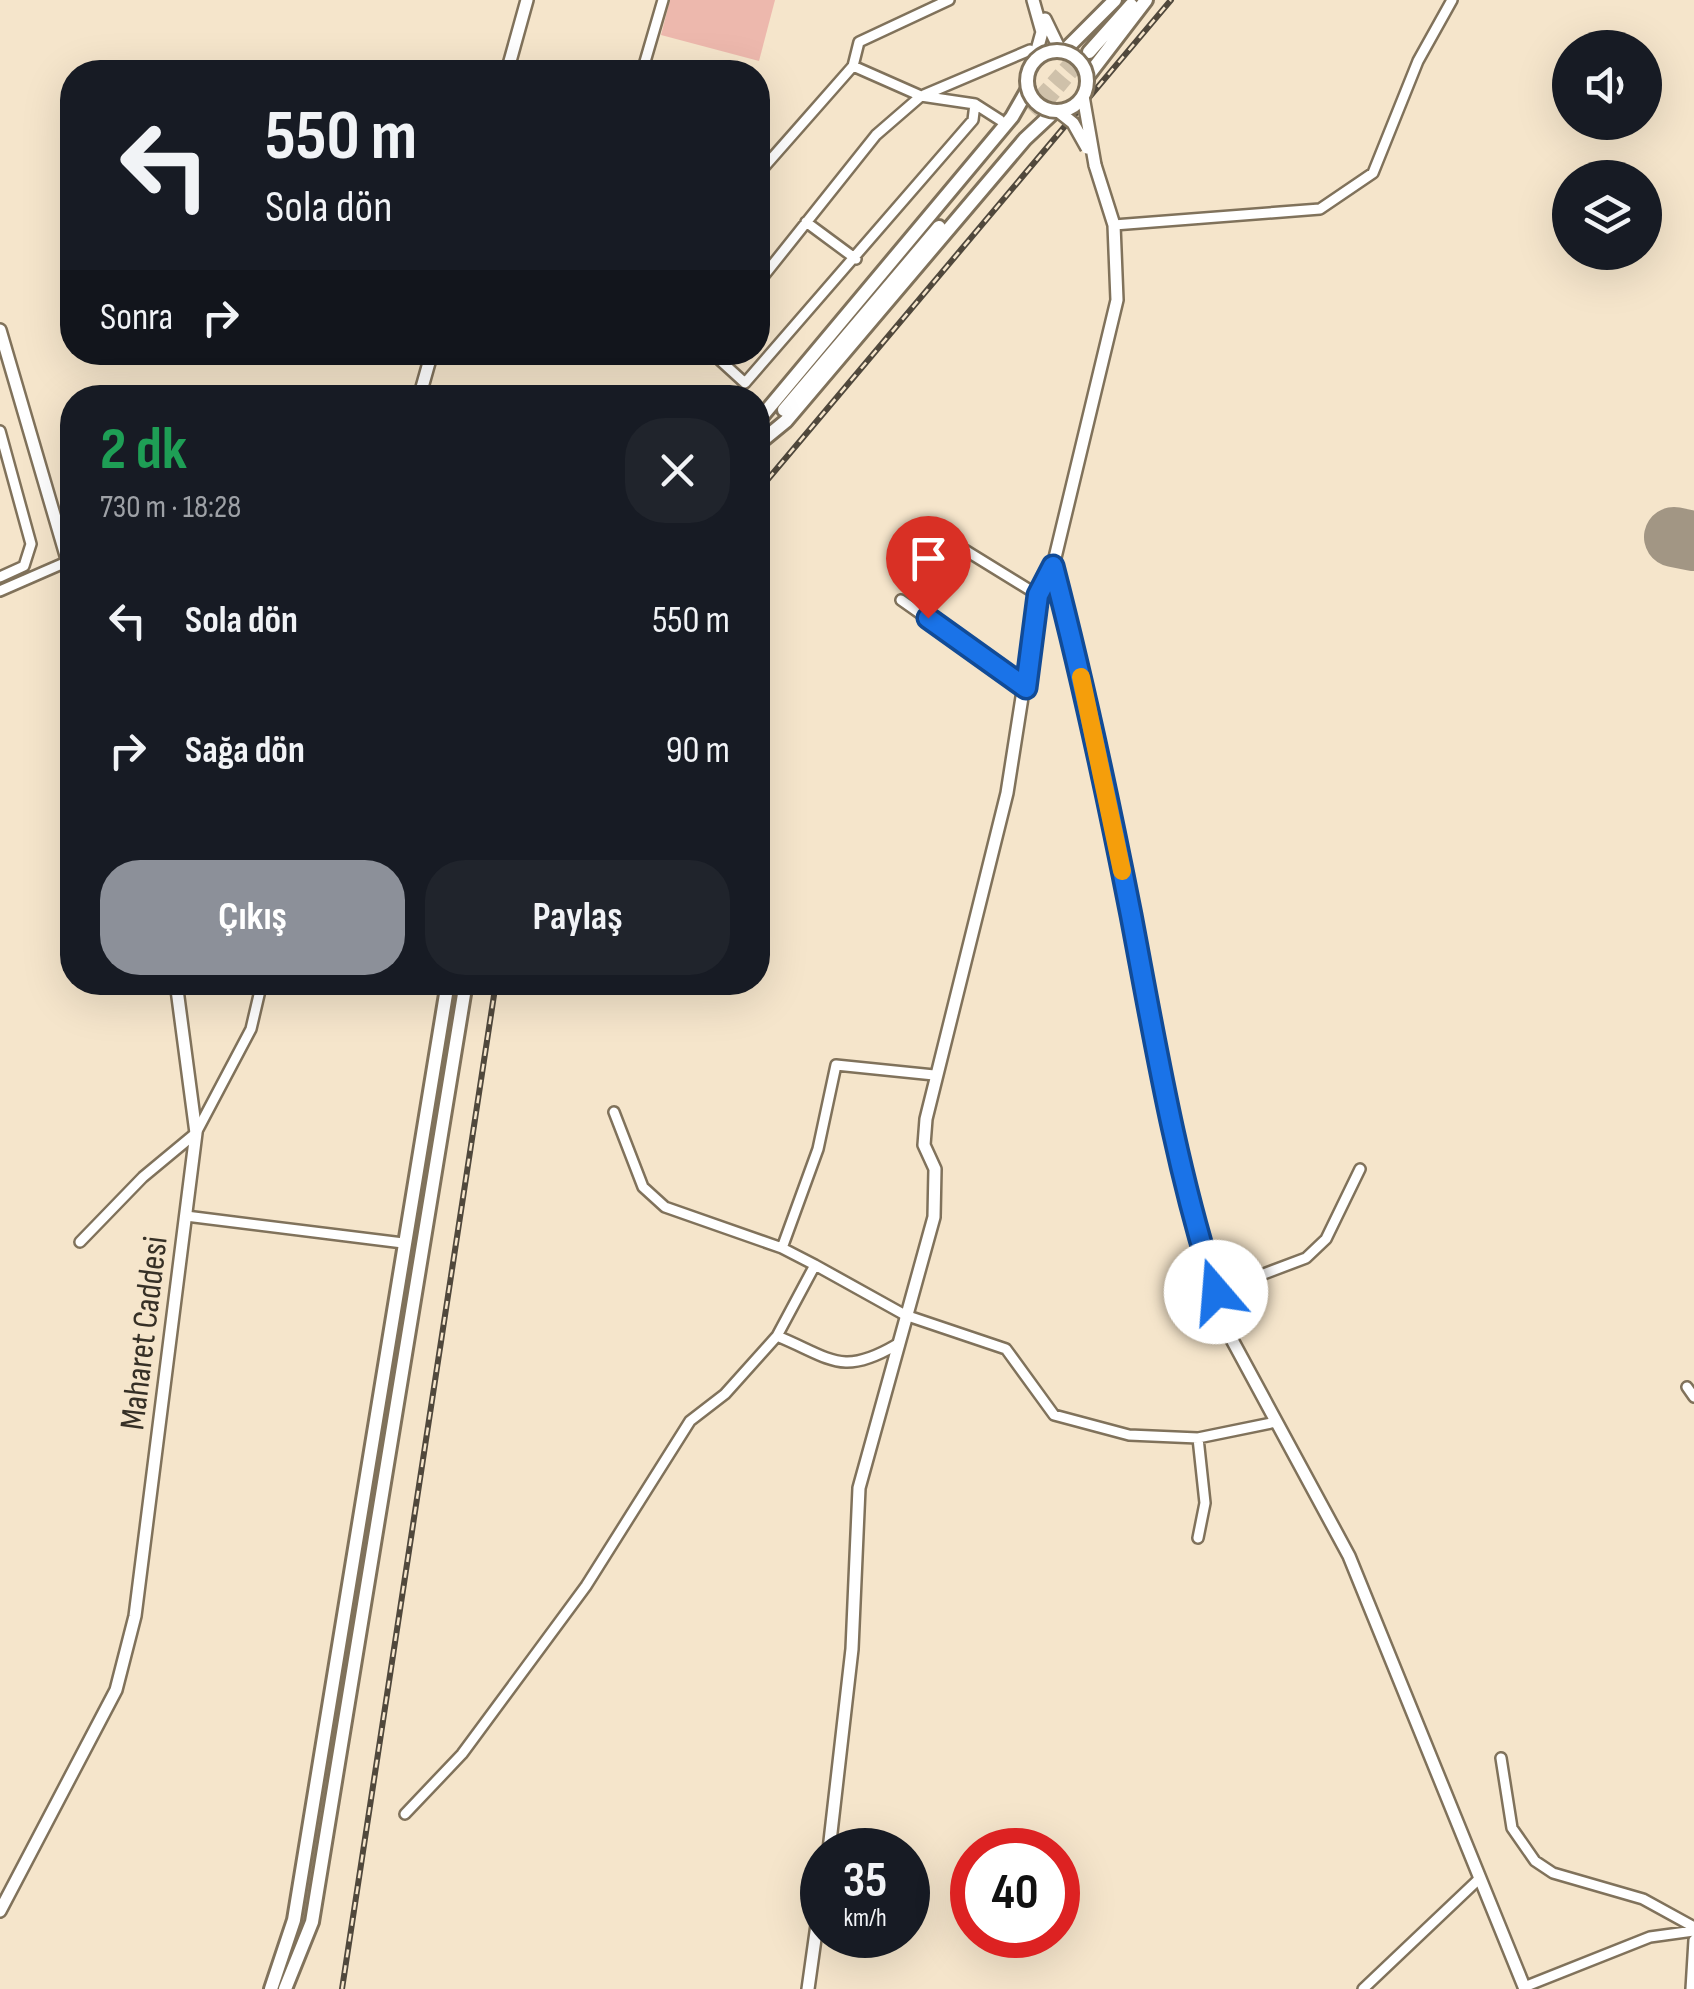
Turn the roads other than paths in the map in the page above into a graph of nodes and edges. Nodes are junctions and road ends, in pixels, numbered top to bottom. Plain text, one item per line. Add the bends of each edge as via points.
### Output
1 (527, 0) edge
2 (663, 0) edge
3 (949, 0) edge
4 (1036, 0) edge
5 (1115, 0) edge
6 (1124, 0) edge
7 (1136, 0) edge
8 (1146, 0) edge
9 (1452, 0) edge
10 (1062, 51) junction
11 (1032, 55) junction
12 (510, 60) edge
13 (646, 60) edge
14 (853, 66) junction
15 (1087, 77) junction
16 (1028, 89) junction
17 (921, 96) junction
18 (1083, 96) junction
19 (975, 104) junction
20 (1056, 111) junction
21 (1006, 119) junction
22 (770, 160) edge
23 (1095, 165) junction
24 (806, 222) junction
25 (1114, 224) junction
26 (856, 259) junction
27 (770, 268) edge
28 (0, 330) edge
29 (770, 354) edge
30 (725, 365) edge
31 (760, 365) edge
32 (770, 410) edge
33 (770, 411) edge
34 (770, 429) edge
35 (0, 431) edge
36 (770, 434) edge
37 (60, 527) edge
38 (934, 531) dead end
39 (60, 565) edge
40 (1053, 566) junction
41 (0, 576) edge
42 (0, 592) edge
43 (1038, 595) junction
44 (901, 600) dead end
45 (1026, 688) junction
46 (178, 995) edge
47 (259, 995) edge
48 (446, 995) edge
49 (464, 995) edge
50 (934, 1075) junction
51 (614, 1112) dead end
52 (196, 1133) junction
53 (1360, 1169) dead end
54 (186, 1216) junction
55 (80, 1242) dead end
56 (404, 1243) junction
57 (782, 1248) junction
58 (815, 1265) junction
59 (1216, 1292) junction
60 (905, 1314) junction
61 (777, 1336) junction
62 (896, 1345) junction
63 (1687, 1387) dead end
64 (1694, 1397) edge
65 (1276, 1422) junction
66 (1198, 1438) junction
67 (1198, 1538) dead end
68 (1501, 1758) dead end
69 (406, 1814) dead end
70 (832, 1828) edge
71 (1480, 1878) junction
72 (0, 1911) edge
73 (1694, 1929) edge
74 (1694, 1940) edge
75 (812, 1958) edge
76 (1524, 1988) edge
77 (270, 1989) edge
78 (286, 1989) edge
79 (808, 1989) edge
80 (1364, 1989) edge
81 (1691, 1989) edge

1 - 12 street
2 - 13 street
3 - 14 street via 859,42
4 - 10 street
4 - 11 street via 1042,32
5 - 10 main road
6 - 7 main road via 1086,49
8 - 15 main road
9 - 25 street via 1418,61 1373,173 1320,209
10 - 11 main road, bridge
10 - 15 main road, bridge via 1078,59
11 - 16 main road, bridge
11 - 17 street
14 - 17 street
14 - 22 street
15 - 18 main road, bridge
16 - 20 main road, bridge via 1039,105
16 - 21 main road
17 - 19 street
17 - 24 street via 876,135
18 - 20 main road, bridge
18 - 23 street, bridge
19 - 21 street
19 - 26 street via 973,120
20 - 23 street, bridge via 1073,123
20 - 36 main road
21 - 32 main road
23 - 25 street
24 - 26 street
24 - 27 street
25 - 40 street via 1117,300
26 - 29 street
28 - 37 street
30 - 31 street via 744,383
33 - 34 main road via 1032,112
35 - 41 street via 31,544 24,566
38 - 43 street
39 - 42 street
40 - 43 street
40 - 59 street via 1111,812 1165,1100
43 - 45 street
44 - 45 street
45 - 50 street via 1007,794
46 - 52 street, Maharet Caddesi
47 - 52 street via 251,1029
48 - 56 main road
49 - 78 main road via 312,1922
50 - 57 street via 836,1066 818,1150
50 - 60 street via 924,1146 935,1169 934,1217
51 - 57 street via 642,1187 665,1208
52 - 54 street, Maharet Caddesi
52 - 55 street
53 - 59 street via 1326,1239 1306,1258
54 - 56 street
54 - 72 street, Maharet Caddesi via 135,1616 116,1690
56 - 77 main road via 294,1920
57 - 58 street
58 - 60 street
58 - 61 street
59 - 65 street via 1230,1336
60 - 62 street
60 - 66 street via 1006,1349 1054,1415 1129,1435
61 - 62 street via 834,1362 856,1364
61 - 69 street via 725,1394 690,1421 586,1586 462,1754
62 - 70 street via 858,1488 852,1649
63 - 64 street
65 - 66 street
65 - 71 street via 1349,1556
66 - 67 street via 1205,1503
68 - 73 street via 1512,1828 1535,1860 1553,1873 1643,1899
71 - 76 street
71 - 80 street
73 - 76 street via 1650,1937
74 - 81 street
75 - 79 street

